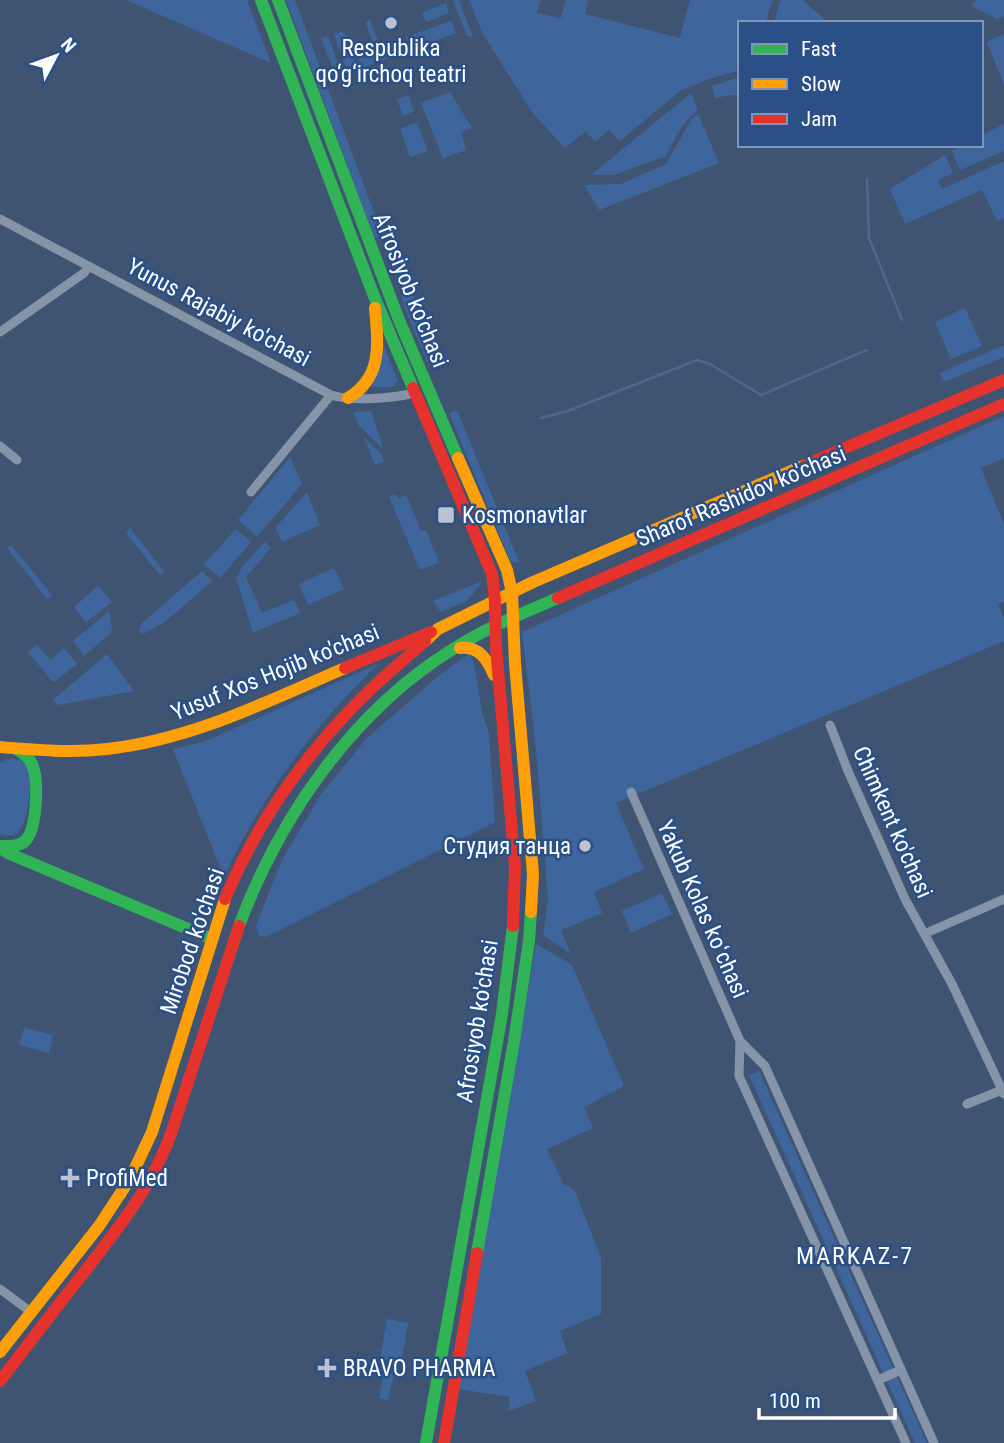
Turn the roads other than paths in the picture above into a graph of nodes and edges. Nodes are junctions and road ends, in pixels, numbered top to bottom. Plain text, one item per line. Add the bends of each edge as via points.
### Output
1 (261, 0) edge
2 (278, 0) edge
3 (0, 219) edge
4 (89, 266) junction
5 (374, 296) junction
6 (0, 332) edge
7 (1004, 380) edge
8 (421, 391) junction
9 (331, 395) junction
10 (348, 398) junction
11 (1004, 404) edge
12 (0, 446) edge
13 (17, 460) dead end
14 (251, 492) dead end
15 (507, 570) junction
16 (492, 574) junction
17 (531, 583) junction
18 (512, 593) junction
19 (495, 601) junction
20 (541, 606) junction
21 (513, 619) junction
22 (495, 627) junction
23 (438, 629) junction
24 (448, 652) junction
25 (500, 694) junction
26 (830, 725) dead end
27 (4, 749) edge
28 (631, 792) dead end
29 (30, 836) junction
30 (0, 847) edge
31 (38, 864) junction
32 (1004, 900) edge
33 (924, 934) junction
34 (212, 939) junction
35 (232, 946) junction
36 (740, 1041) junction
37 (1003, 1092) edge
38 (967, 1104) dead end
39 (0, 1289) edge
40 (31, 1312) junction
41 (0, 1352) edge
42 (901, 1370) junction
43 (878, 1380) junction
44 (0, 1381) edge
45 (426, 1443) edge
46 (443, 1443) edge
47 (906, 1443) edge
48 (934, 1443) edge

1 - 5 main road, Afrosiyob ko'chasi
2 - 8 main road, Afrosiyob ko'chasi
3 - 4 street, Yunus Rajabiy ko'chasi
4 - 6 street
4 - 9 street, Yunus Rajabiy ko'chasi
5 - 8 main road, Afrosiyob ko'chasi
5 - 10 main road via 374,369 365,387
7 - 17 main road, Sharof Rashidov ko'chasi
8 - 10 street, Yunus Rajabiy ko'chasi via 397,397
8 - 15 main road, Afrosiyob ko'chasi
8 - 16 main road, Afrosiyob ko'chasi
9 - 10 street, Yunus Rajabiy ko'chasi
9 - 14 street
11 - 20 main road, Sharof Rashidov ko'chasi
12 - 13 street
15 - 17 main road via 518,580
15 - 18 main road, Afrosiyob ko'chasi
16 - 18 main road, Afrosiyob ko'chasi
16 - 19 main road, Afrosiyob ko'chasi
17 - 18 main road, Sharof Rashidov ko'chasi
18 - 19 main road, Sharof Rashidov ko'chasi
18 - 20 main road, Afrosiyob ko'chasi
18 - 21 main road, Afrosiyob ko'chasi
19 - 21 main road
19 - 22 main road, Afrosiyob ko'chasi
19 - 23 main road, Mirobod ko'chasi
20 - 21 main road, Sharof Rashidov ko'chasi
21 - 22 main road, Sharof Rashidov ko'chasi
21 - 46 main road, Afrosiyob ko'chasi via 532,850 531,918
22 - 24 main road, Mirobod ko'chasi
22 - 25 main road, Afrosiyob ko'chasi
23 - 27 main road, Yusuf Xos Hojib ko'chasi via 191,731 102,750
23 - 34 main road, Mirobod ko'chasi via 358,702 292,780 237,871
24 - 25 main road via 466,647 479,650 490,664
24 - 35 main road, Mirobod ko'chasi via 380,709 311,788 263,867
25 - 45 main road, Afrosiyob ko'chasi via 515,866 511,944
26 - 33 street, Chimkent ko'chasi via 888,863
27 - 29 main road via 23,753 36,774
28 - 36 street, Yakub Kolas koʻchasi
29 - 30 main road via 19,844
29 - 31 main road via 30,853
30 - 31 main road
31 - 34 main road
32 - 33 street, Chimkent ko'chasi
33 - 37 street, Chimkent ko'chasi
34 - 35 main road
34 - 40 main road, Mirobod ko'chasi via 152,1132 137,1166 111,1210
35 - 44 main road, Mirobod ko'chasi via 156,1171 125,1220
36 - 42 street, Yakub Kolas koʻchasi via 765,1066
36 - 43 street, Yakub Kolas koʻchasi via 739,1076
37 - 38 street
39 - 40 street
40 - 41 main road, Mirobod ko'chasi
42 - 43 street
42 - 48 street, Yakub Kolas koʻchasi
43 - 47 street, Yakub Kolas koʻchasi

